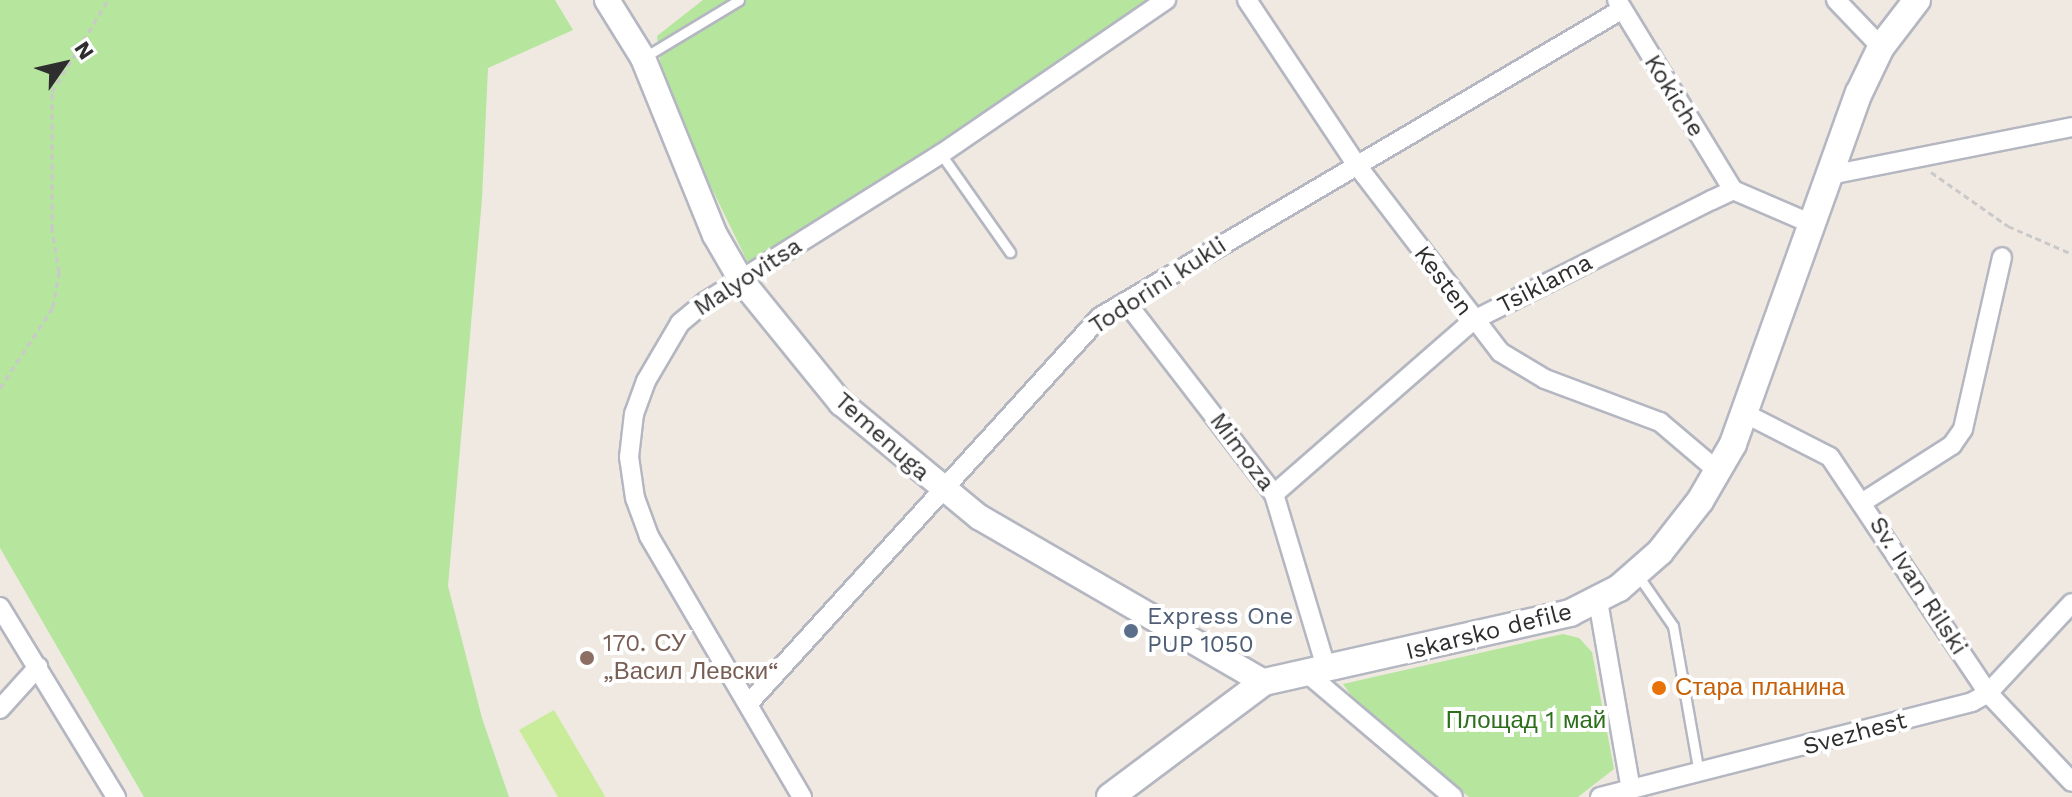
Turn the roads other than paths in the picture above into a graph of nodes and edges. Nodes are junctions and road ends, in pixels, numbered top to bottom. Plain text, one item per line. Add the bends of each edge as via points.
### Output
1 (607, 0) edge
2 (739, 0) edge
3 (1166, 0) edge
4 (1247, 0) edge
5 (1836, 0) edge
6 (1917, 0) edge
7 (1618, 3) edge
8 (1881, 47) junction
9 (643, 58) junction
10 (2072, 127) edge
11 (941, 154) junction
12 (1356, 164) junction
13 (1830, 175) junction
14 (1733, 190) junction
15 (1812, 224) junction
16 (1010, 252) dead end
17 (2002, 257) dead end
18 (741, 280) junction
19 (1126, 302) junction
20 (1472, 321) junction
21 (1746, 414) junction
22 (1719, 472) junction
23 (942, 490) junction
24 (1274, 494) junction
25 (1863, 502) junction
26 (1637, 574) junction
27 (1598, 601) junction
28 (2072, 603) edge
29 (0, 607) edge
30 (38, 667) junction
31 (1318, 673) junction
32 (1264, 682) junction
33 (1988, 693) junction
34 (748, 704) junction
35 (0, 709) edge
36 (1628, 769) junction
37 (1699, 775) junction
38 (2072, 782) edge
39 (1631, 790) junction
40 (1119, 794) edge
41 (116, 797) edge
42 (802, 797) edge
43 (1453, 797) edge
44 (1591, 797) edge
45 (1600, 797) edge

1 - 9 street, Temenuga
2 - 9 lane
3 - 11 street, Malyovitsa
4 - 12 street, Kesten
5 - 8 street
6 - 8 main road, Iskarsko defile
7 - 12 street, Todorini kukli
7 - 14 street, Kokiche
8 - 13 main road, Iskarsko defile
9 - 18 street, Temenuga via 715,235
10 - 13 street
11 - 16 lane
11 - 18 street, Malyovitsa
12 - 19 street, Todorini kukli
12 - 20 street, Kesten
13 - 15 main road, Iskarsko defile
14 - 15 street
14 - 20 street, Tsiklama
15 - 21 main road, Iskarsko defile
17 - 25 street via 1963,429 1952,445
18 - 23 street, Temenuga via 841,403
18 - 34 street, Malyovitsa via 680,323 662,350 634,414 629,457 635,498 649,536
19 - 23 street, Todorini kukli via 1076,341
19 - 24 street, Mimoza
20 - 22 street, Kesten via 1523,368 1660,422
20 - 24 street, Tsiklama
21 - 22 main road, Iskarsko defile
21 - 25 street, Sv. Ivan Rilski via 1830,457
22 - 26 main road, Iskarsko defile
23 - 32 street, Temenuga
23 - 34 street, Todorini kukli
24 - 31 street, Mimoza
25 - 33 street, Sv. Ivan Rilski
26 - 27 main road, Iskarsko defile
26 - 37 lane via 1673,626
27 - 31 main road, Iskarsko defile via 1538,623
27 - 36 street
28 - 33 street, Svezhest
29 - 30 street
30 - 35 street
30 - 41 street
31 - 32 main road, Iskarsko defile
31 - 43 street
32 - 40 main road, Iskarsko defile
33 - 37 street, Svezhest via 1953,709
33 - 38 street, Sv. Ivan Rilski
34 - 42 street, Malyovitsa
36 - 39 street
36 - 44 street
37 - 39 street, Svezhest
39 - 45 street, Svezhest

